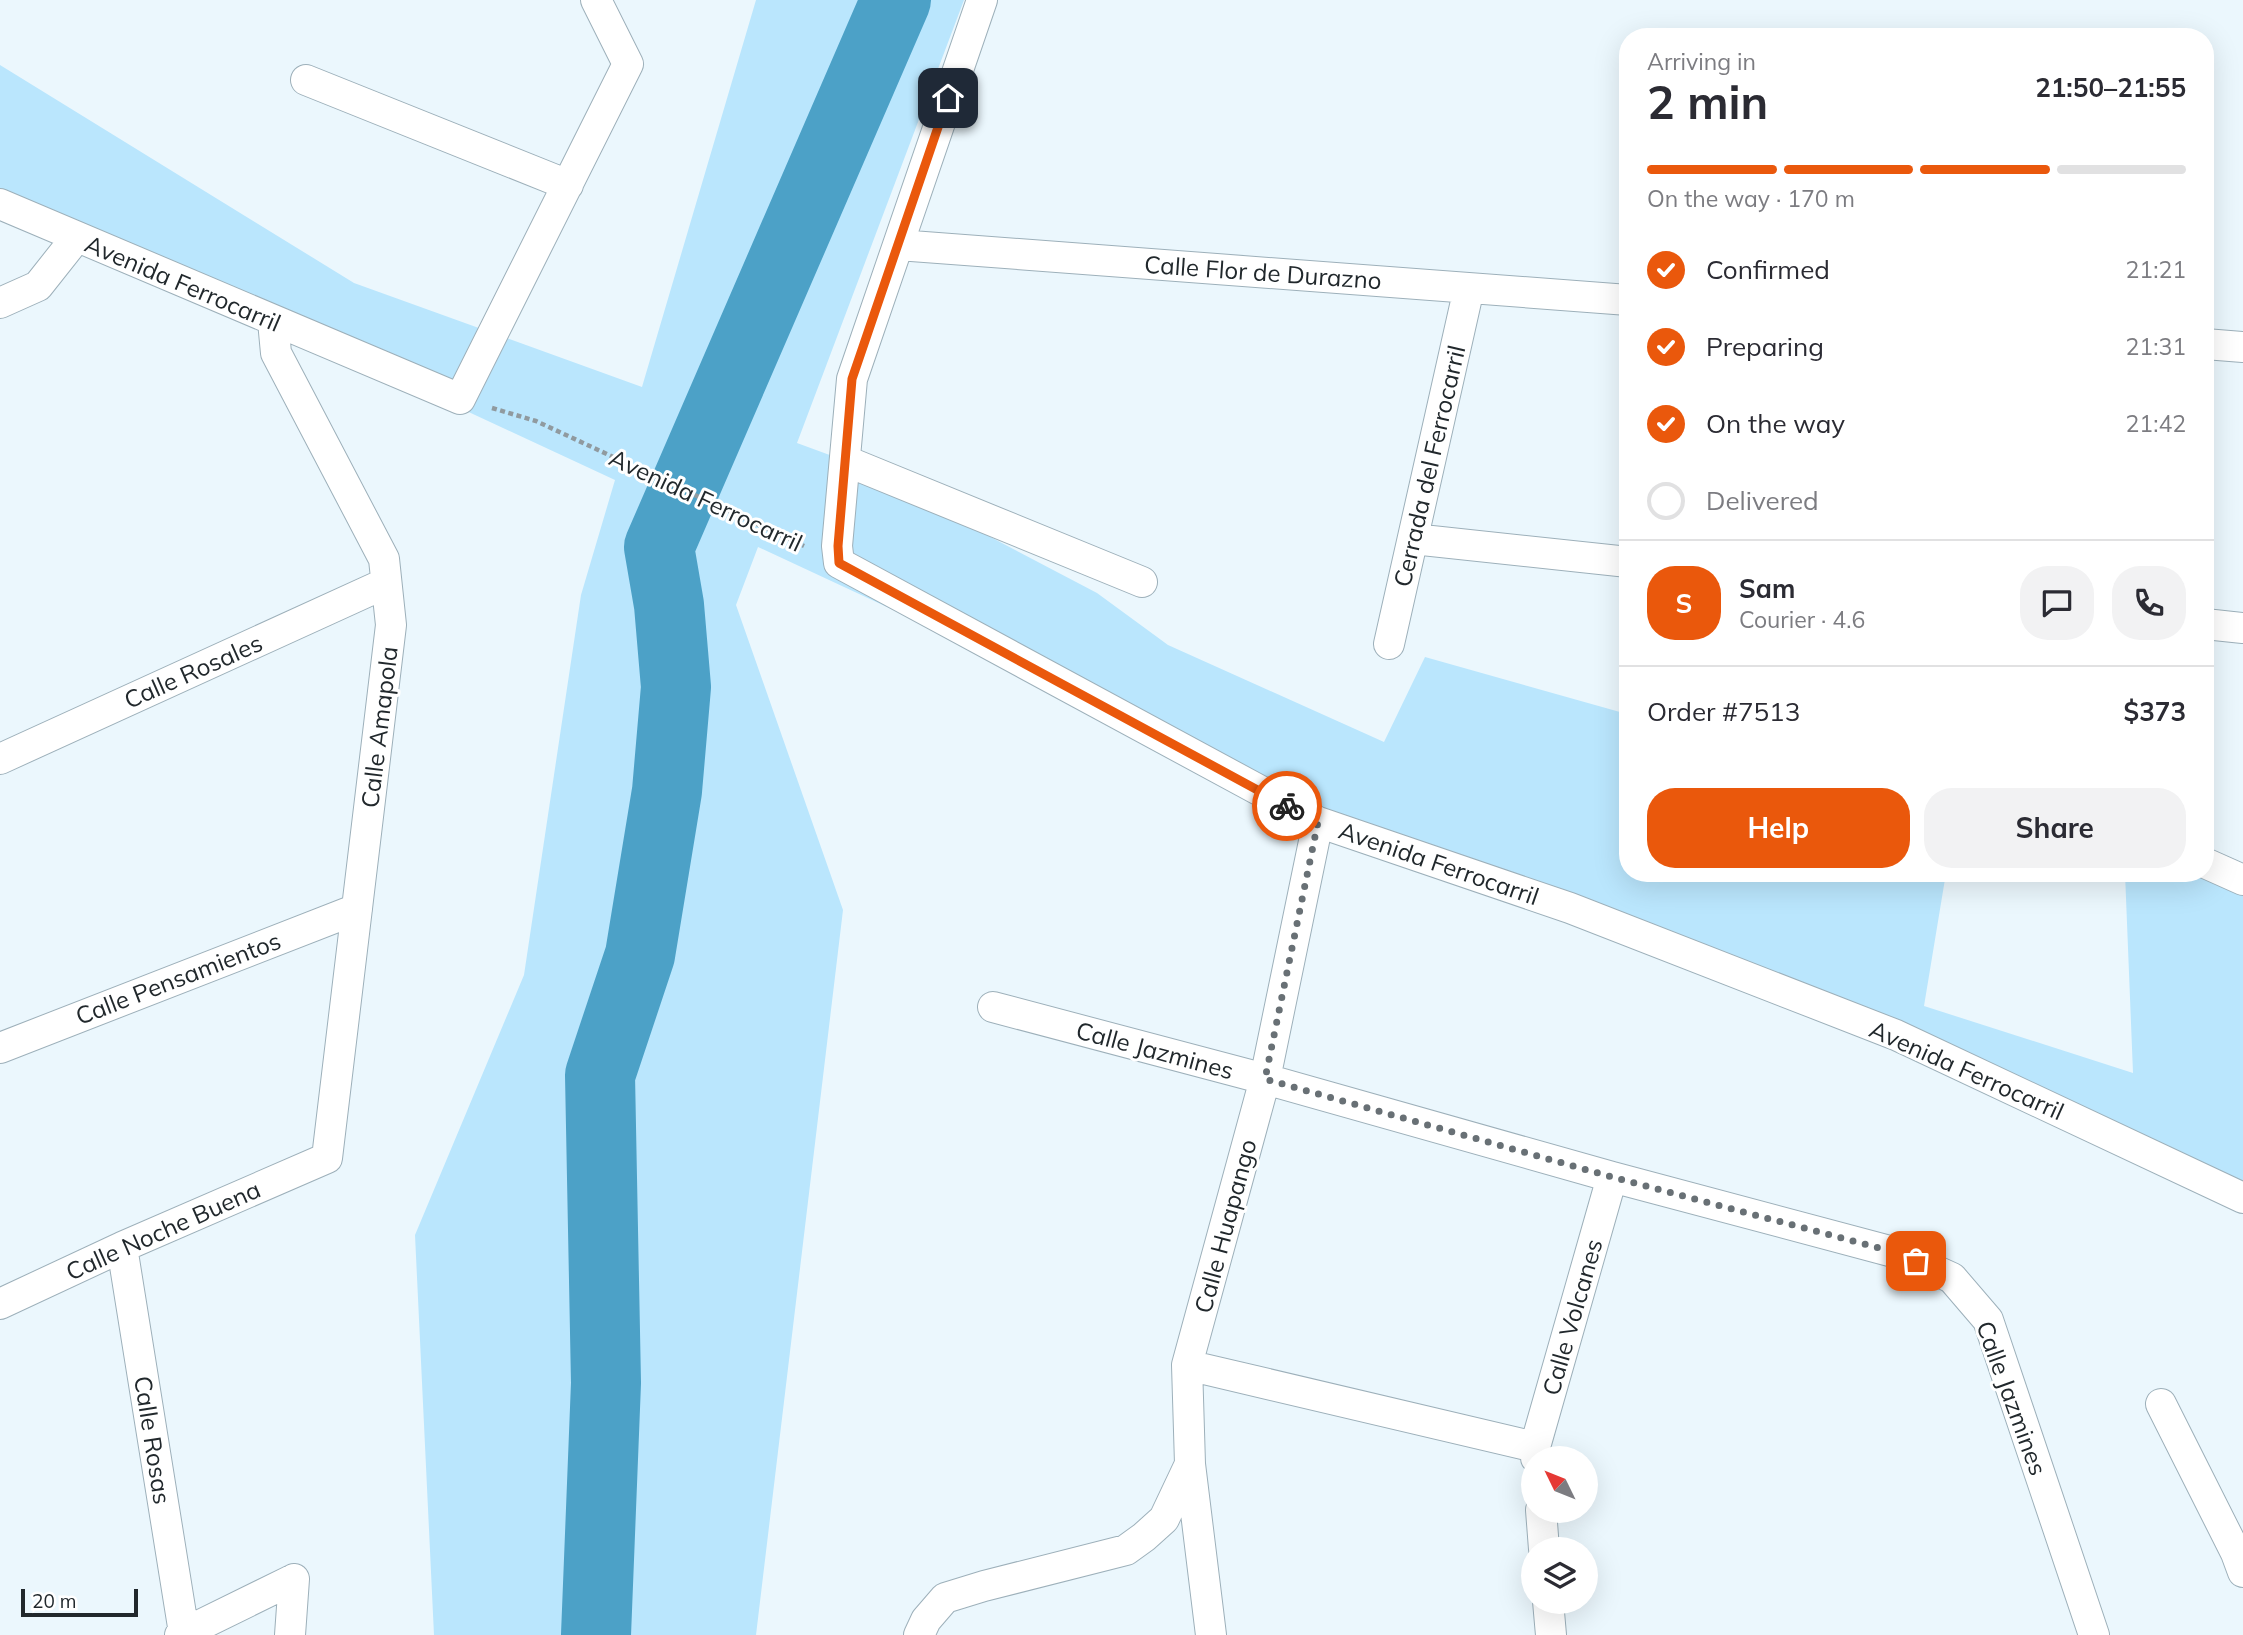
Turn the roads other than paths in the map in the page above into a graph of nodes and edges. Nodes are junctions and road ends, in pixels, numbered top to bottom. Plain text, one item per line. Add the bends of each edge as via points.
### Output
1 (596, 0) edge
2 (982, 0) edge
3 (306, 80) dead end
4 (568, 185) junction
5 (0, 204) edge
6 (76, 238) junction
7 (898, 245) junction
8 (1469, 288) junction
9 (1619, 299) edge
10 (0, 303) edge
11 (273, 321) junction
12 (2214, 345) edge
13 (2243, 347) edge
14 (846, 461) junction
15 (1413, 539) junction
16 (1619, 561) edge
17 (1142, 582) dead end
18 (386, 583) junction
19 (2214, 625) edge
20 (2243, 628) edge
21 (1389, 644) dead end
22 (0, 759) edge
23 (1318, 822) junction
24 (2214, 867) edge
25 (2243, 880) edge
26 (357, 909) junction
27 (993, 1007) dead end
28 (0, 1048) edge
29 (1265, 1079) junction
30 (327, 1158) joint
31 (1612, 1177) junction
32 (2243, 1198) edge
33 (121, 1247) junction
34 (0, 1304) edge
35 (1187, 1365) junction
36 (2161, 1404) dead end
37 (1538, 1446) edge
38 (1521, 1448) edge
39 (1191, 1464) junction
40 (2241, 1557) edge
41 (1549, 1614) edge
42 (182, 1634) edge
43 (290, 1635) edge
44 (919, 1635) edge
45 (1212, 1635) edge
46 (1551, 1635) edge
47 (2094, 1635) edge

1 - 4 street via 628,64
2 - 7 street
3 - 4 street
4 - 11 street, Avenida Ferrocarril via 460,398
5 - 6 street, Avenida Ferrocarril
6 - 10 street via 38,286
6 - 11 street, Avenida Ferrocarril
7 - 8 street, Calle Flor de Durazno
7 - 14 street via 852,379
8 - 9 street, Calle Flor de Durazno
8 - 15 street, Cerrada del Ferrocarril
11 - 18 street, Calle Amapola via 276,354 384,559
12 - 13 street
14 - 17 street
14 - 23 street, Avenida Ferrocarril via 839,563
15 - 16 street
15 - 21 street, Cerrada del Ferrocarril
18 - 22 street, Calle Rosales
18 - 26 street, Calle Amapola via 391,625
19 - 20 street
23 - 29 street, Calle Huapango
23 - 32 street, Avenida Ferrocarril via 1570,908 1896,1035
24 - 25 street
26 - 28 street, Calle Pensamientos
26 - 30 street, Calle Amapola
27 - 29 street, Calle Jazmines
29 - 31 street, Calle Jazmines
29 - 35 street, Calle Huapango
30 - 33 street, Calle Noche Buena
31 - 37 street, Calle Volcanes
31 - 47 street, Calle Jazmines via 1898,1253 1952,1278 1988,1320
33 - 34 street, Calle Noche Buena
33 - 42 street, Calle Rosas
35 - 38 street
35 - 39 street, Calle Huapango
36 - 40 street
39 - 44 street via 1164,1519 1126,1550 945,1598
39 - 45 street, Calle Huapango
41 - 46 street
42 - 43 street via 295,1579

